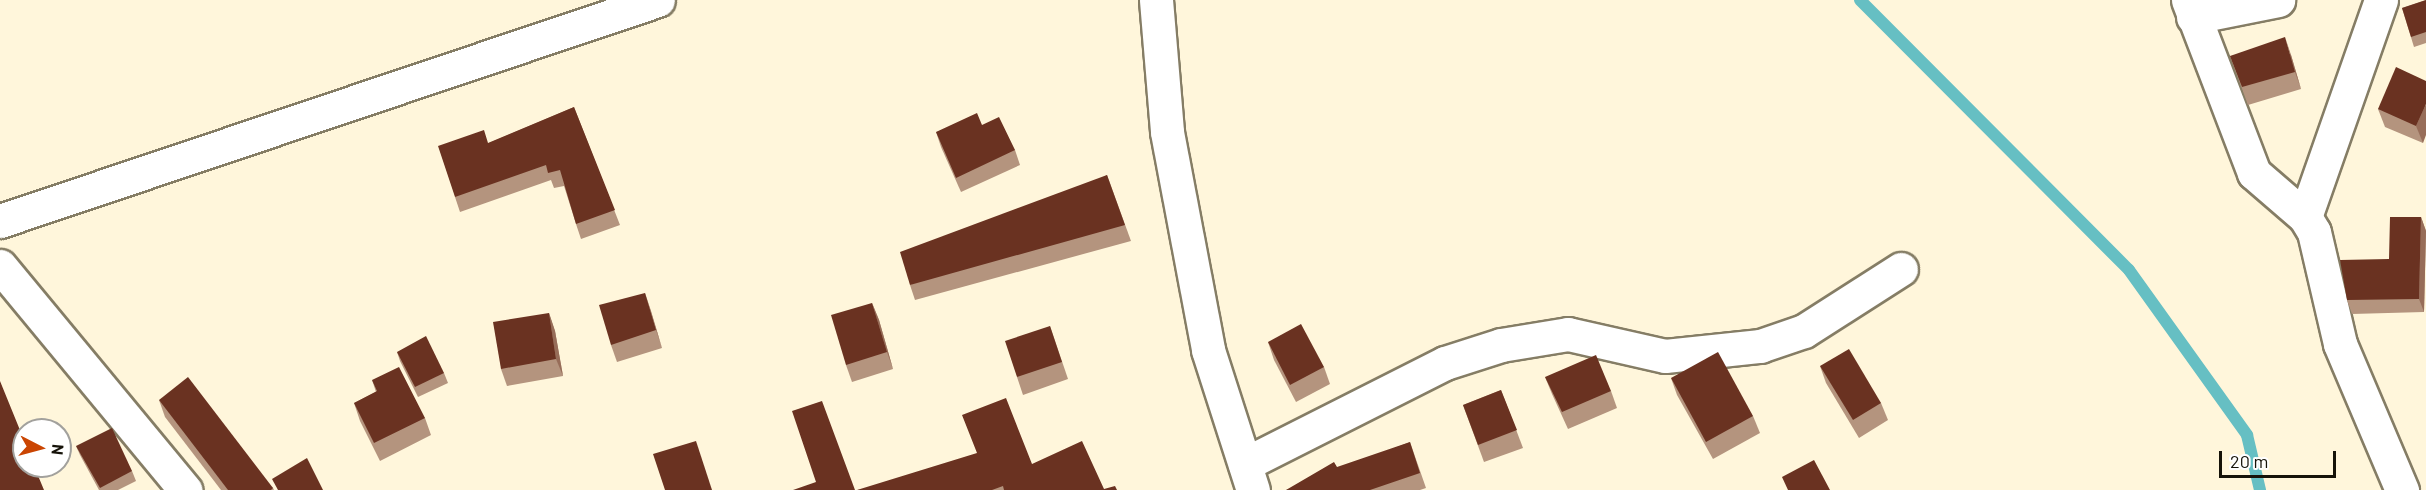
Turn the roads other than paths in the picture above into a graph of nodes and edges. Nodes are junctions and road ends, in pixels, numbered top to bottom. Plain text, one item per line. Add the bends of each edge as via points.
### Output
1 (658, 0) edge
2 (1156, 0) edge
3 (2278, 0) edge
4 (2381, 0) edge
5 (2190, 8) edge
6 (2305, 217) junction
7 (0, 221) edge
8 (0, 266) edge
9 (1901, 269) dead end
10 (1249, 477) edge
11 (185, 490) edge
12 (2402, 490) edge

1 - 7 street
2 - 10 street via 1167,132 1206,339
3 - 5 street
4 - 6 street
5 - 6 street via 2254,173
6 - 12 street via 2314,232 2340,344
8 - 11 street
9 - 10 street via 1804,331 1760,346 1665,356 1568,334 1501,345 1445,363

